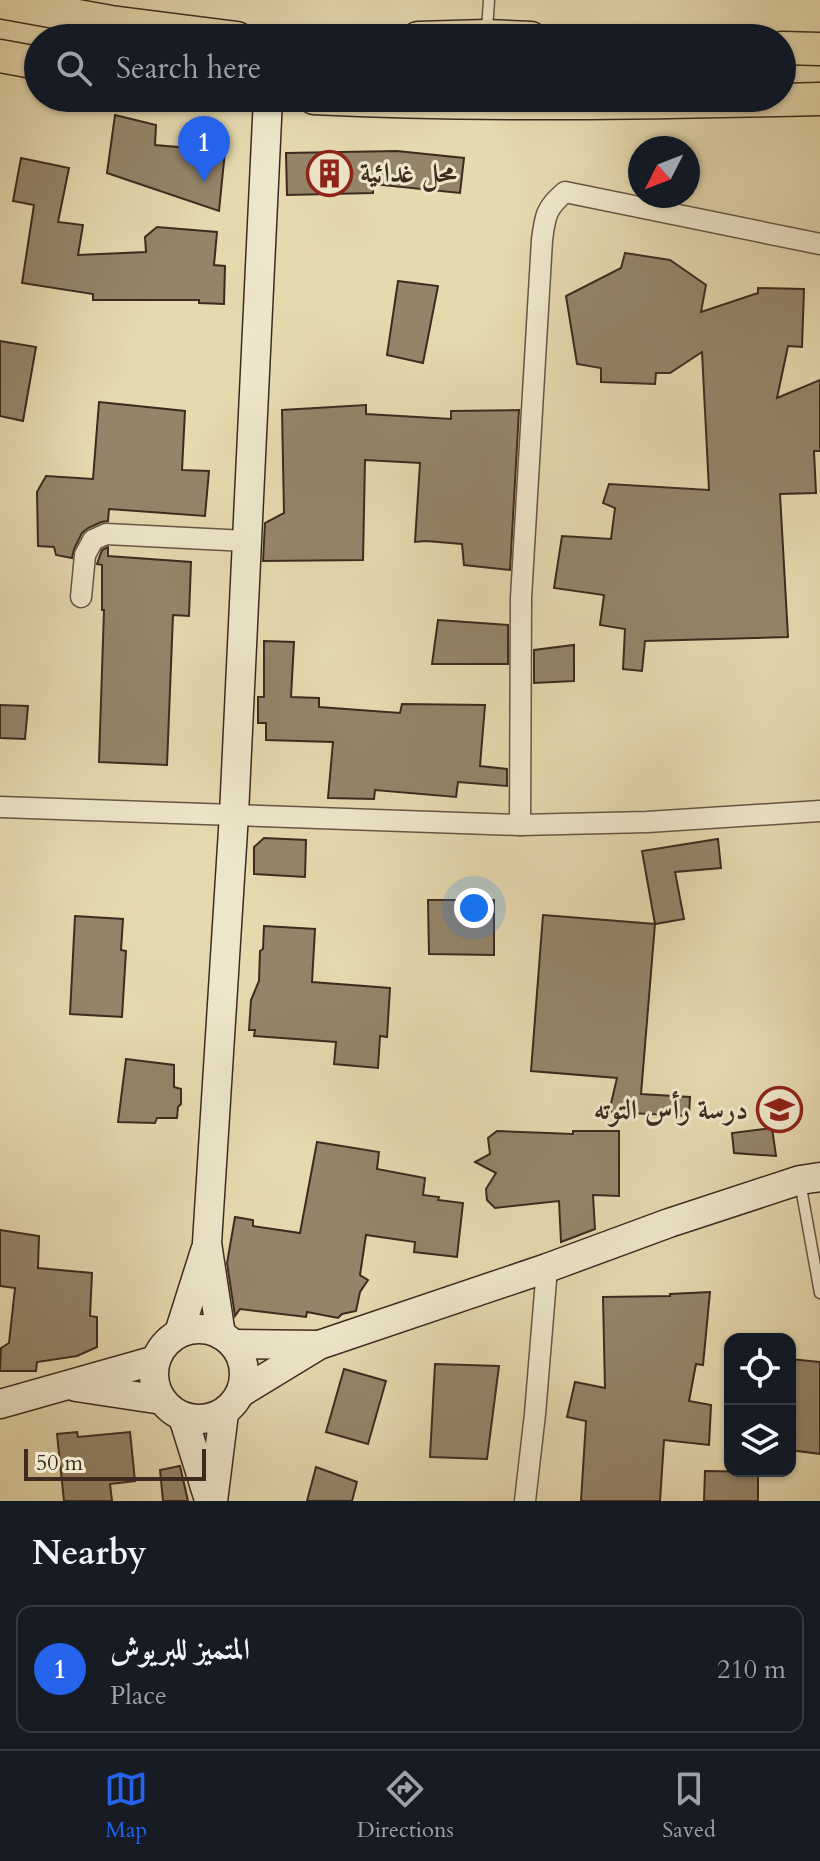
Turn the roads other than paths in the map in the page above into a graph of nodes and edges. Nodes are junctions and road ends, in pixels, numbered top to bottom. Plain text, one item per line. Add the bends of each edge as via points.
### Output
1 (489, 0) edge
2 (0, 2) edge
3 (113, 11) edge
4 (173, 24) edge
5 (488, 24) edge
6 (796, 48) edge
7 (820, 49) edge
8 (0, 56) edge
9 (24, 60) edge
10 (796, 99) edge
11 (820, 99) edge
12 (267, 112) edge
13 (820, 244) edge
14 (247, 541) junction
15 (81, 597) dead end
16 (0, 807) edge
17 (820, 811) edge
18 (234, 814) junction
19 (520, 825) junction
20 (810, 1179) edge
21 (207, 1243) junction
22 (547, 1268) junction
23 (820, 1293) edge
24 (179, 1333) junction
25 (227, 1339) junction
26 (319, 1345) junction
27 (156, 1360) junction
28 (67, 1385) junction
29 (233, 1402) junction
30 (0, 1404) edge
31 (173, 1408) junction
32 (211, 1501) edge
33 (525, 1501) edge

1 - 5 lane
2 - 3 main road
3 - 4 main road
6 - 7 main road
8 - 9 main road
10 - 11 main road
12 - 14 street
13 - 19 street via 565,192 551,203 542,240 521,598
14 - 15 street via 106,534 93,540 85,555
14 - 18 street
16 - 18 street
17 - 19 street
18 - 19 street
18 - 21 street
20 - 22 street
20 - 23 lane
21 - 24 street
21 - 25 street
22 - 26 street
22 - 33 street
24 - 25 street via 208,1329
24 - 27 street
25 - 26 street
25 - 29 street via 242,1359 245,1375
26 - 29 street
27 - 28 street
27 - 31 street via 154,1381
28 - 30 street
28 - 31 street
29 - 31 street via 204,1420
29 - 32 street
31 - 32 street

